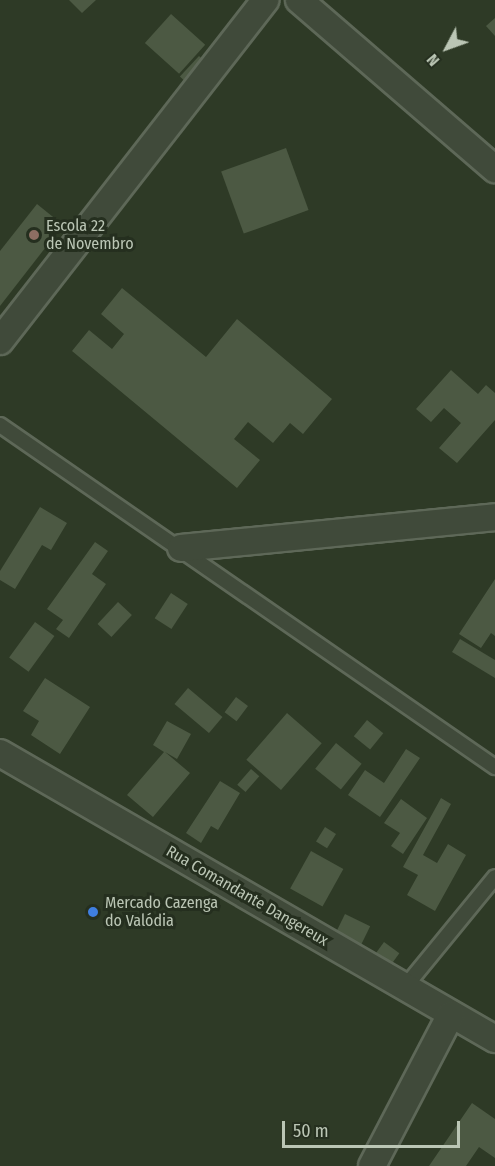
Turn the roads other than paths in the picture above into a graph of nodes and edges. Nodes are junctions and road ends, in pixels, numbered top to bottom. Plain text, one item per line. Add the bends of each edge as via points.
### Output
1 (265, 0) edge
2 (299, 0) edge
3 (495, 169) edge
4 (0, 341) edge
5 (0, 425) edge
6 (495, 517) edge
7 (181, 548) junction
8 (0, 753) edge
9 (495, 767) edge
10 (495, 877) edge
11 (405, 987) junction
12 (450, 1014) junction
13 (495, 1039) edge
14 (372, 1166) edge

1 - 4 street
2 - 3 street
5 - 7 lane
6 - 7 street
7 - 9 lane
8 - 11 street, Rua Comandante Dangereux
10 - 11 lane
11 - 12 street, Rua Comandante Dangereux
12 - 13 street, Rua Comandante Dangereux
12 - 14 street

